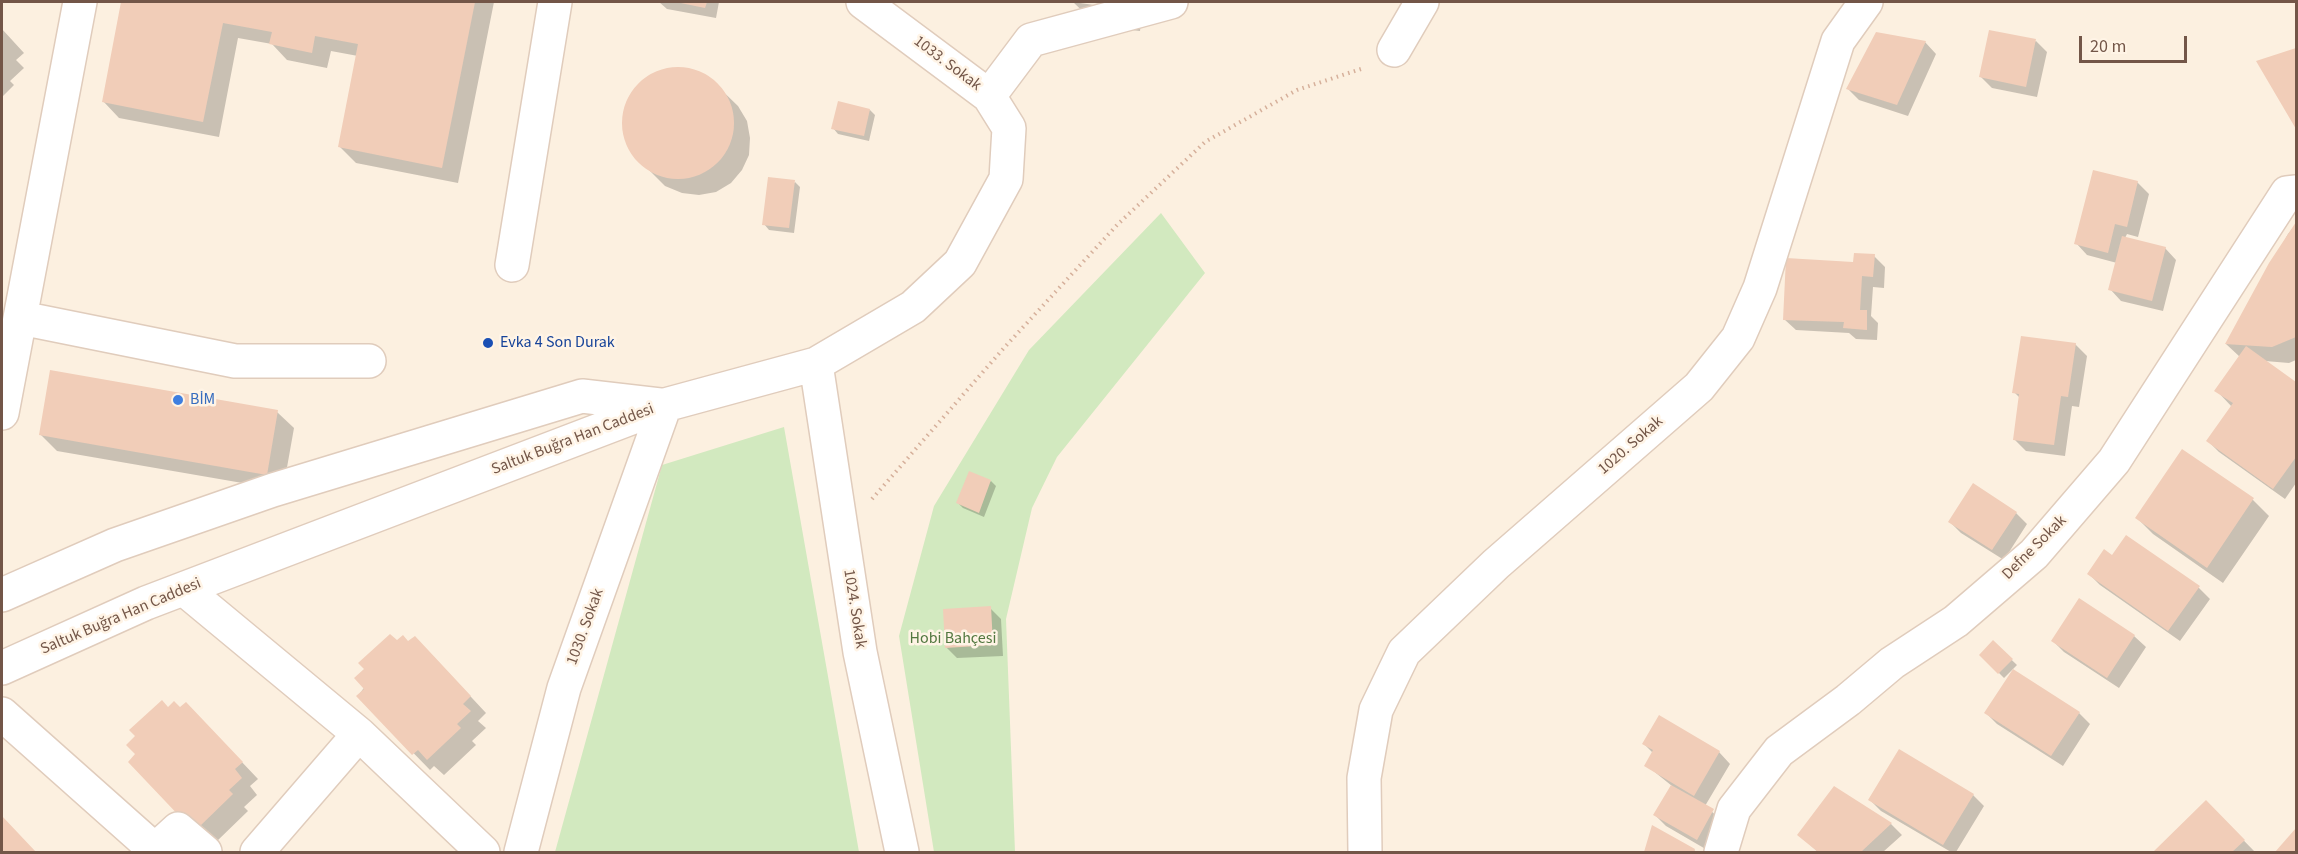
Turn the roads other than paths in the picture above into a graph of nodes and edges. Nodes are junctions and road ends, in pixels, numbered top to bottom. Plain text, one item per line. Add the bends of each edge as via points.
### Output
1 (80, 2) edge
2 (555, 2) edge
3 (863, 2) edge
4 (1171, 2) edge
5 (1422, 2) edge
6 (1866, 2) edge
7 (1394, 50) road end
8 (989, 96) junction
9 (2296, 192) edge
10 (512, 265) dead end
11 (21, 318) junction
12 (369, 360) dead end
13 (816, 364) junction
14 (665, 405) junction
15 (2, 411) edge
16 (184, 589) junction
17 (2, 595) edge
18 (2, 668) edge
19 (2, 714) edge
20 (359, 734) junction
21 (154, 851) edge
22 (205, 852) edge
23 (257, 852) edge
24 (483, 852) edge
25 (521, 852) edge
26 (902, 852) edge
27 (1365, 852) edge
28 (1721, 852) edge

1 - 11 street
2 - 10 street
3 - 8 street, 1033. Sokak
4 - 8 street via 1031,40
5 - 7 street
6 - 27 street, 1020. Sokak via 1838,41 1760,288 1738,338 1699,387 1496,564 1404,652 1376,710 1364,778
8 - 13 street, 1033. Sokak via 1009,128 1006,178 960,263 913,307
9 - 28 street, Defne Sokak via 2287,194 2114,461 2034,554 1956,621 1892,663 1779,751 1734,809
11 - 12 street via 235,361
11 - 15 street
13 - 14 street
13 - 26 street, 1024. Sokak via 860,652
14 - 16 street, Saltuk Buğra Han Caddesi
14 - 17 street, Saltuk Buğra Han Caddesi via 582,396 273,490 115,545
14 - 25 street, 1030. Sokak via 564,688
16 - 18 street, Saltuk Buğra Han Caddesi
16 - 20 street
19 - 21 street
20 - 23 street
20 - 24 street
21 - 22 street via 178,829

